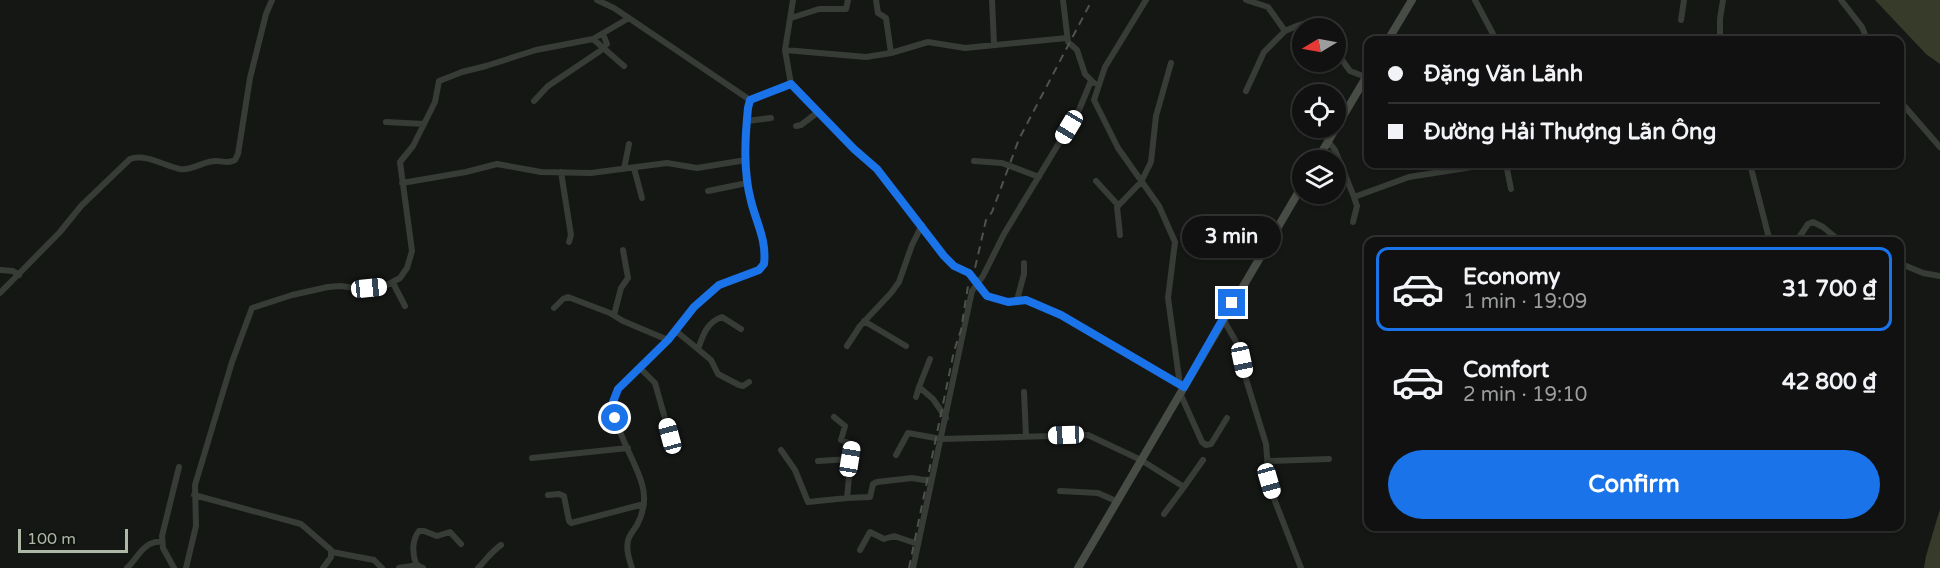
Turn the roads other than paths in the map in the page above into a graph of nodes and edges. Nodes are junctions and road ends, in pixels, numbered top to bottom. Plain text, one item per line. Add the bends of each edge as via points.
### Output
1 (272, 0) edge
2 (597, 0) edge
3 (793, 0) edge
4 (848, 0) edge
5 (876, 0) edge
6 (992, 0) edge
7 (1063, 0) edge
8 (1146, 0) edge
9 (1246, 0) edge
10 (1475, 0) edge
11 (1684, 0) edge
12 (1723, 0) edge
13 (1841, 0) edge
14 (1408, 2) edge
15 (629, 18) junction
16 (791, 18) junction
17 (1681, 20) dead end
18 (1292, 28) edge
19 (1285, 31) junction
20 (603, 34) junction
21 (1493, 34) dead end
22 (1390, 36) edge
23 (1720, 36) edge
24 (1865, 36) edge
25 (1067, 38) junction
26 (593, 39) junction
27 (994, 44) junction
28 (604, 47) junction
29 (785, 50) junction
30 (891, 53) junction
31 (1171, 63) dead end
32 (1346, 65) edge
33 (624, 66) dead end
34 (1364, 74) edge
35 (1364, 80) edge
36 (1091, 81) junction
37 (791, 84) junction
38 (1098, 85) junction
39 (1246, 91) dead end
40 (750, 100) junction
41 (534, 101) dead end
42 (1904, 106) edge
43 (818, 112) junction
44 (771, 118) dead end
45 (747, 121) junction
46 (386, 122) dead end
47 (423, 124) junction
48 (796, 126) dead end
49 (1328, 141) junction
50 (629, 144) dead end
51 (1940, 147) edge
52 (1323, 150) edge
53 (746, 160) junction
54 (974, 161) dead end
55 (633, 168) junction
56 (1466, 168) edge
57 (1507, 168) edge
58 (1751, 168) edge
59 (624, 170) junction
60 (561, 172) junction
61 (1039, 177) junction
62 (1096, 181) dead end
63 (1141, 182) junction
64 (402, 183) junction
65 (747, 183) junction
66 (1510, 189) dead end
67 (708, 191) dead end
68 (1354, 197) junction
69 (642, 198) dead end
70 (1292, 203) edge
71 (1118, 205) junction
72 (1353, 222) dead end
73 (921, 225) junction
74 (1120, 235) dead end
75 (1769, 237) edge
76 (1799, 237) edge
77 (1834, 237) edge
78 (569, 242) dead end
79 (623, 249) dead end
80 (1024, 263) dead end
81 (1904, 265) edge
82 (0, 270) edge
83 (20, 275) junction
84 (1940, 276) edge
85 (393, 283) junction
86 (977, 285) junction
87 (0, 294) edge
88 (1017, 300) junction
89 (405, 306) dead end
90 (554, 308) dead end
91 (614, 315) junction
92 (1223, 319) junction
93 (864, 321) junction
94 (741, 329) dead end
95 (676, 331) junction
96 (668, 340) junction
97 (847, 346) dead end
98 (906, 346) dead end
99 (698, 349) junction
100 (930, 359) dead end
101 (640, 368) junction
102 (749, 382) dead end
103 (919, 387) junction
104 (1182, 388) junction
105 (1024, 392) dead end
106 (916, 397) dead end
107 (834, 417) dead end
108 (946, 418) junction
109 (1227, 418) dead end
110 (670, 436) dead end
111 (1026, 436) junction
112 (941, 439) junction
113 (628, 448) junction
114 (781, 450) dead end
115 (896, 455) dead end
116 (532, 458) dead end
117 (850, 459) junction
118 (1329, 459) dead end
119 (1141, 460) junction
120 (1203, 460) dead end
121 (818, 461) dead end
122 (1267, 461) junction
123 (179, 467) dead end
124 (932, 479) junction
125 (1184, 487) junction
126 (1060, 491) dead end
127 (194, 495) junction
128 (548, 495) dead end
129 (847, 498) junction
130 (1116, 501) junction
131 (644, 504) junction
132 (1164, 514) dead end
133 (162, 542) junction
134 (461, 544) dead end
135 (918, 544) junction
136 (501, 545) dead end
137 (860, 550) dead end
138 (332, 552) junction
139 (420, 567) edge
140 (127, 568) edge
141 (174, 568) edge
142 (186, 568) edge
143 (323, 568) edge
144 (382, 568) edge
145 (399, 568) edge
146 (478, 568) edge
147 (632, 568) edge
148 (913, 568) edge
149 (1078, 568) edge
150 (1300, 568) edge

1 - 83 street via 250,78 235,160 183,170 144,158 130,159 81,206
2 - 15 street
3 - 16 street
4 - 16 street via 846,9 819,9
5 - 30 street via 878,13 886,18
6 - 27 street
7 - 25 street
8 - 38 street
9 - 19 street via 1268,7
10 - 21 street
11 - 17 street
12 - 23 street
13 - 24 street
14 - 22 street
15 - 20 street
15 - 40 street
16 - 29 street
18 - 19 street
19 - 39 street via 1264,52
20 - 26 street
20 - 28 street via 607,44
25 - 27 street
25 - 36 street
26 - 28 street
26 - 47 street via 536,50 441,79
27 - 30 street via 965,48 928,42
28 - 33 street
28 - 41 street via 548,86
29 - 30 street via 866,57
29 - 37 street
31 - 63 street via 1156,116 1153,158
32 - 34 street via 1350,71
35 - 49 street
36 - 38 street
36 - 61 street via 1079,110
37 - 40 street
37 - 43 street
38 - 63 street via 1095,104
40 - 45 street
42 - 51 street
43 - 48 street
43 - 73 street via 877,169
44 - 45 street
45 - 53 street
46 - 47 street
47 - 64 street via 400,162
49 - 52 street
49 - 68 street
50 - 59 street
53 - 55 street via 697,168 667,163
53 - 65 street
54 - 61 street via 1002,163
55 - 59 street
55 - 69 street
56 - 68 street via 1409,177
57 - 66 street
58 - 75 street
59 - 60 street
60 - 64 street via 497,164
60 - 78 street
61 - 86 street
62 - 71 street
63 - 71 street
63 - 104 street via 1159,206 1175,242 1168,298
64 - 85 street via 412,251 407,268
65 - 67 street
65 - 95 street via 764,244 764,264 759,270 719,285 694,307
68 - 72 street via 1357,206
70 - 92 street
71 - 74 street
73 - 86 street via 944,256 969,273
73 - 93 street via 898,282
76 - 77 street via 1813,222
79 - 91 street via 628,278 621,288
80 - 88 street
81 - 84 street
82 - 83 street
83 - 87 street
85 - 89 street
85 - 127 street via 369,288 328,287 252,308 232,362
86 - 88 street via 996,300
86 - 108 street via 972,291
88 - 104 street via 1061,315
90 - 91 street via 568,297
91 - 96 street
92 - 104 street
92 - 122 street via 1238,345 1266,444
93 - 97 street
93 - 98 street
94 - 99 street via 726,318 717,319 705,330
95 - 96 street
95 - 99 street
96 - 101 street
99 - 102 street via 711,360 718,374 739,385
100 - 103 street
101 - 110 street via 655,383
101 - 113 street via 618,389 613,402 615,418
103 - 106 street
103 - 108 street
104 - 109 street via 1206,445 1211,444
104 - 119 street
105 - 111 street
107 - 117 street via 845,426 841,440 852,444
108 - 112 street
111 - 112 street
111 - 119 street via 1088,435
112 - 115 street via 908,433
112 - 124 street
113 - 116 street
113 - 131 street via 643,486
114 - 129 street via 795,470 808,502
117 - 121 street
117 - 129 street
118 - 122 street
119 - 125 street
119 - 130 street
120 - 125 street
122 - 150 street via 1273,496
123 - 133 street
124 - 129 street via 877,482 870,497
124 - 135 street
125 - 132 street
126 - 130 street via 1098,493
127 - 138 street via 301,524
127 - 142 street via 196,526
128 - 131 street via 564,496 571,523
130 - 149 street
131 - 147 street via 629,538
133 - 140 street via 143,549
133 - 141 street
134 - 139 street via 450,532 437,536 419,531 413,549
135 - 137 street via 870,532
135 - 148 street
136 - 146 street
138 - 143 street
138 - 144 street via 374,560
139 - 145 street

